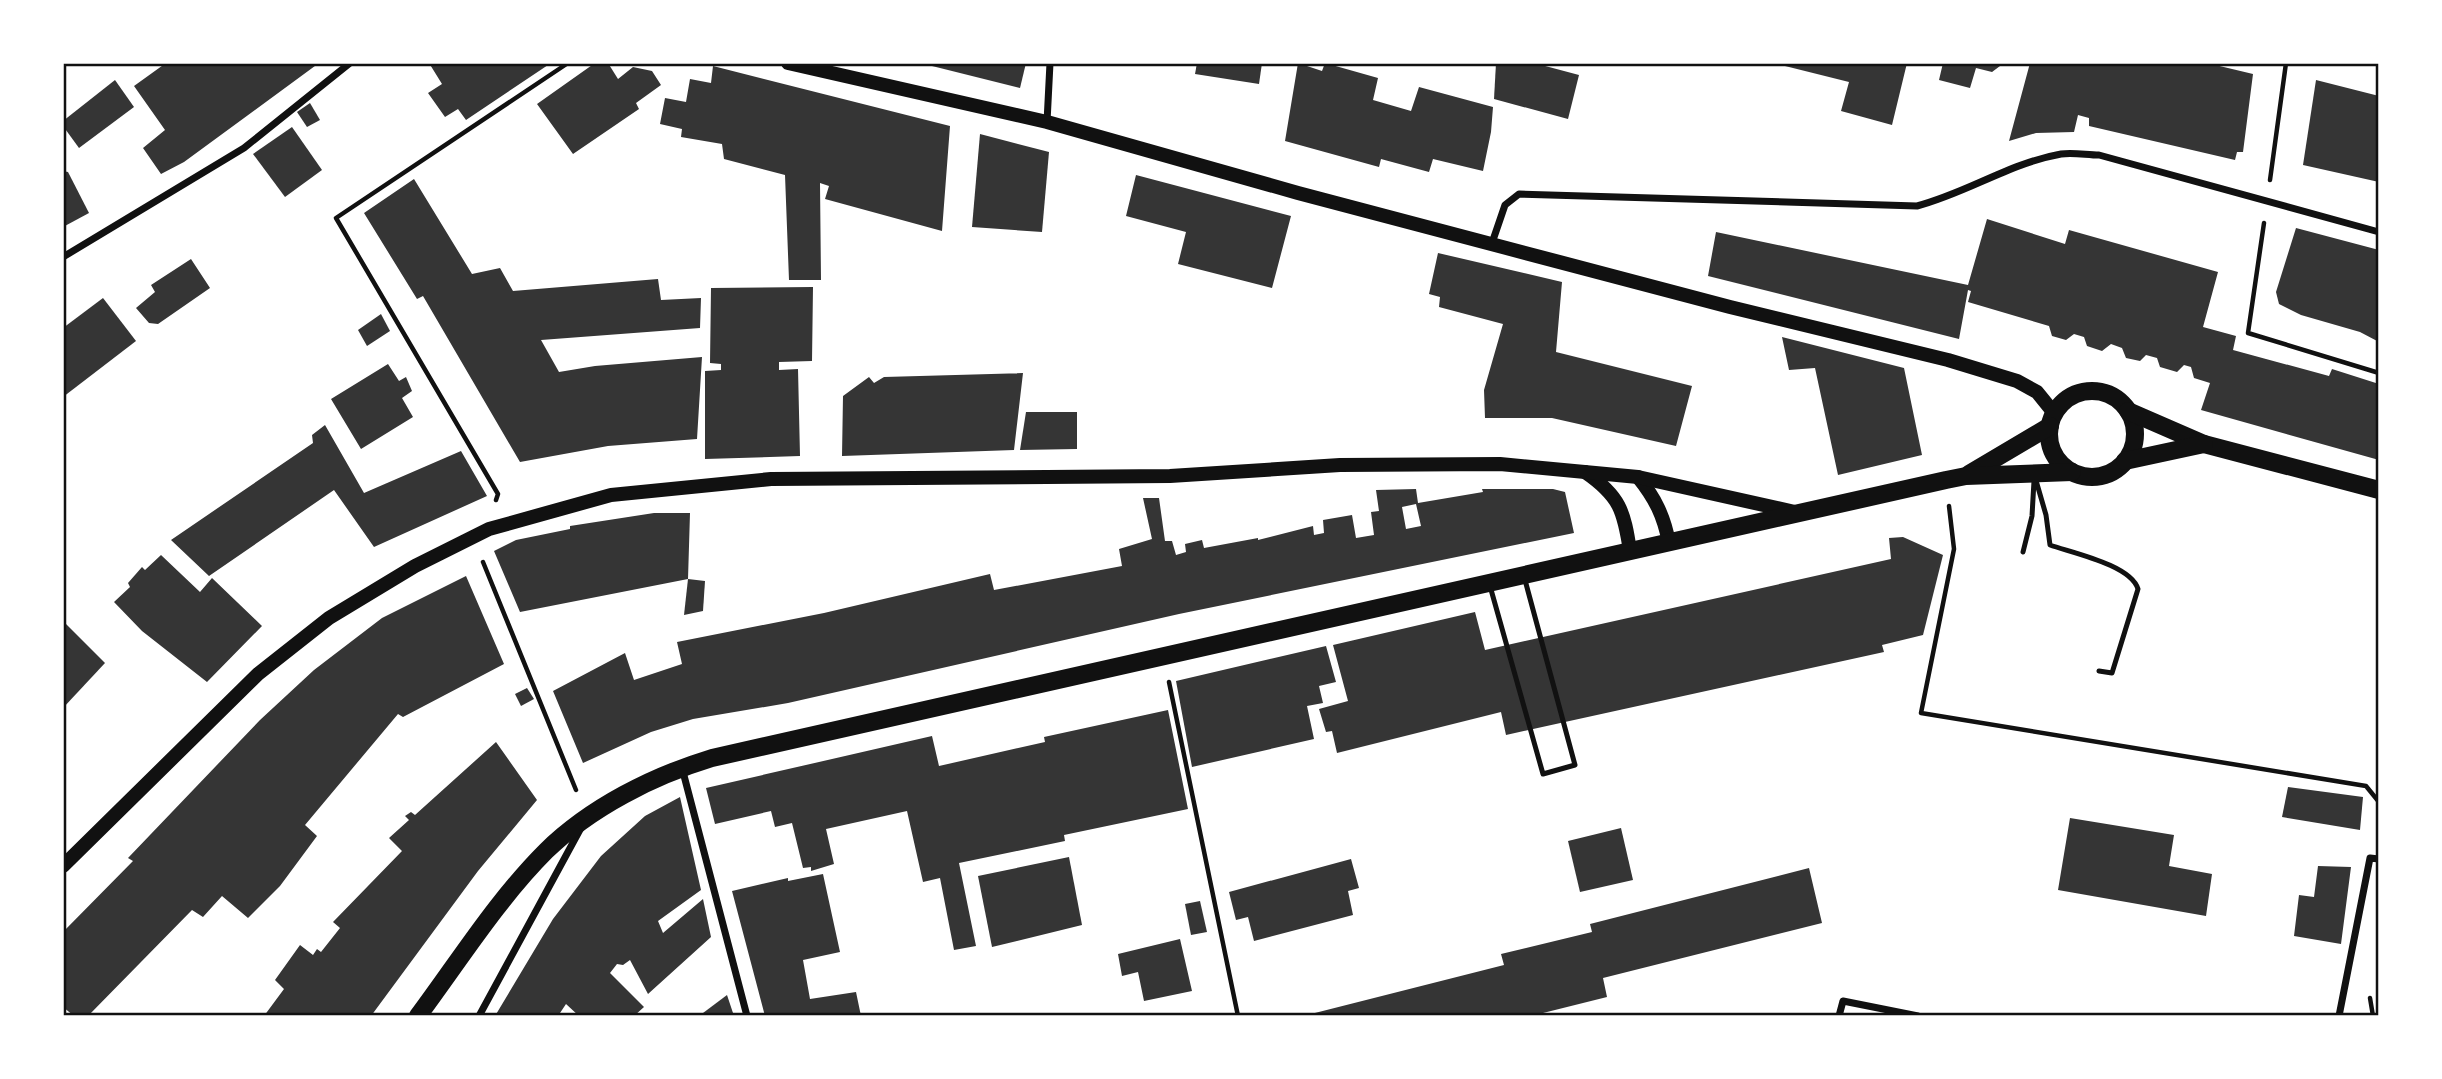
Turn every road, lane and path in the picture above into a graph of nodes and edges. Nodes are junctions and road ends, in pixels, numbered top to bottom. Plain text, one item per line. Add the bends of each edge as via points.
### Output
1 (350, 63) edge
2 (568, 63) edge
3 (788, 63) edge
4 (1050, 63) edge
5 (2286, 63) edge
6 (1047, 122) junction
7 (2267, 203) junction
8 (2379, 232) edge
9 (1492, 243) junction
10 (63, 257) edge
11 (2379, 373) edge
12 (2128, 411) junction
13 (2052, 420) junction
14 (2204, 444) junction
15 (2125, 461) junction
16 (1584, 471) junction
17 (2072, 472) junction
18 (2034, 474) junction
19 (1966, 476) junction
20 (1638, 477) junction
21 (1946, 480) junction
22 (2379, 490) edge
23 (1801, 514) junction
24 (489, 529) junction
25 (1669, 543) junction
26 (1630, 551) junction
27 (2024, 552) dead end
28 (1523, 575) junction
29 (1489, 583) junction
30 (1167, 657) junction
31 (2099, 671) dead end
32 (681, 767) junction
33 (2379, 802) edge
34 (587, 817) junction
35 (2379, 820) edge
36 (2377, 834) dead end
37 (2379, 859) edge
38 (63, 866) edge
39 (2371, 988) dead end
40 (418, 1016) edge
41 (479, 1016) edge
42 (747, 1016) edge
43 (1238, 1016) edge
44 (1839, 1016) edge
45 (1918, 1016) edge
46 (2339, 1016) edge
47 (2374, 1016) edge

1 - 10 street via 243,148
2 - 24 path via 336,218 498,494
3 - 6 main road
4 - 6 street
5 - 7 path
6 - 9 main road
7 - 8 street
7 - 9 street via 2099,155 2062,154 2004,171 1950,197 1917,206 1519,194 1505,205
7 - 11 path via 2248,333
9 - 13 main road via 2017,380 2037,392
12 - 13 main road via 2119,400 2091,391 2070,397
12 - 14 main road
12 - 15 main road via 2135,436
13 - 17 main road via 2049,440 2053,453
13 - 19 main road
14 - 15 main road
14 - 22 main road
15 - 17 main road via 2099,476
16 - 20 main road
16 - 24 main road via 1500,464 1340,465 1156,476 771,479 611,495
16 - 26 main road via 1619,502
17 - 18 main road
18 - 19 main road
18 - 27 lane
18 - 31 lane via 2050,545 2122,570 2135,580 2138,589 2112,673
19 - 21 main road
20 - 23 main road
20 - 25 main road via 1655,498
21 - 23 main road
21 - 33 path via 1954,549 1921,713 2366,786
23 - 25 main road
24 - 34 path via 480,554
24 - 38 main road via 415,566 329,618 268,666
25 - 26 main road
26 - 28 main road
28 - 29 main road
28 - 29 lane via 1575,765 1544,774
29 - 30 main road
30 - 32 main road
30 - 43 path via 1170,691
32 - 34 main road
32 - 42 street
34 - 40 main road via 520,879
34 - 41 street
35 - 36 path
37 - 46 street via 2370,858
39 - 47 path
44 - 45 street via 1843,1001

